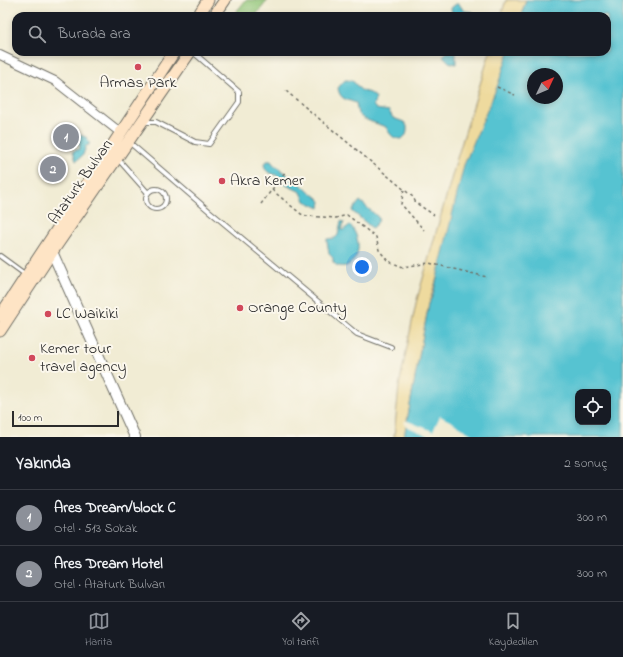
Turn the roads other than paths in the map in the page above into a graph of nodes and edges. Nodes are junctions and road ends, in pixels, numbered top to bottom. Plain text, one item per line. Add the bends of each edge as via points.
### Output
1 (208, 0) edge
2 (225, 0) edge
3 (200, 12) edge
4 (217, 12) edge
5 (0, 55) edge
6 (171, 56) edge
7 (187, 56) edge
8 (198, 56) edge
9 (142, 122) junction
10 (121, 133) junction
11 (129, 142) junction
12 (118, 158) junction
13 (148, 193) junction
14 (50, 247) junction
15 (0, 256) edge
16 (27, 276) junction
17 (0, 316) edge
18 (0, 331) edge
19 (391, 347) dead end
20 (135, 437) edge

1 - 3 main road
2 - 4 main road
5 - 10 street via 55,81
6 - 10 main road, Ataturk Bulvarı
7 - 9 main road, Ataturk Bulvarı
8 - 9 lane via 239,92 239,102 209,144 195,142 156,122
9 - 11 main road, Ataturk Bulvarı
10 - 14 main road, Ataturk Bulvarı
11 - 12 main road, Ataturk Bulvarı
11 - 19 lane via 357,334
12 - 13 lane
12 - 14 main road, Ataturk Bulvarı
13 - 13 lane via 146,200 149,207 156,210 163,207 166,200 163,191 154,189
14 - 16 main road, Ataturk Bulvarı
14 - 18 main road, Ataturk Bulvarı
14 - 20 street
15 - 16 lane
16 - 17 main road, Ataturk Bulvarı

